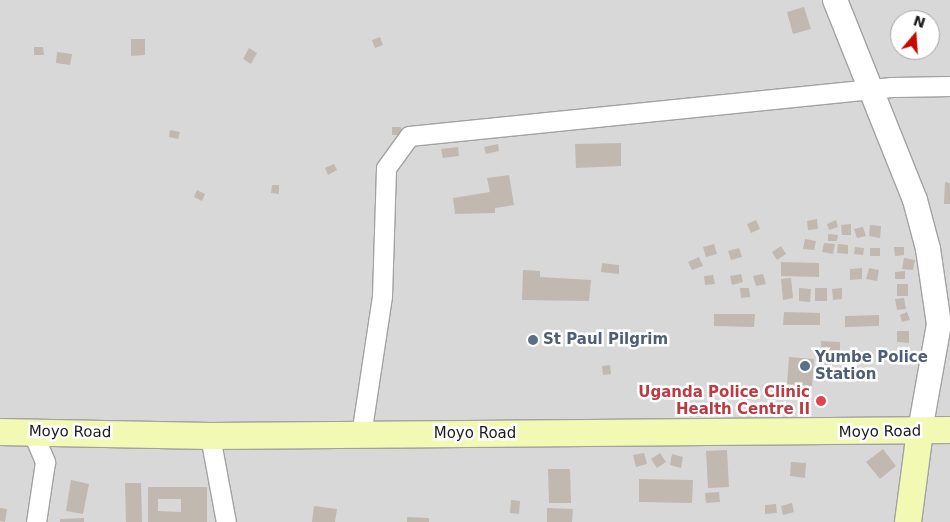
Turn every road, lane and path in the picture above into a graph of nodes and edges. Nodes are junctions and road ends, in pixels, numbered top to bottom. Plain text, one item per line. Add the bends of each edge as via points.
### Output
1 (836, 0) edge
2 (950, 86) edge
3 (870, 90) junction
4 (950, 430) edge
5 (32, 431) junction
6 (0, 432) edge
7 (920, 432) junction
8 (361, 435) junction
9 (210, 436) junction
10 (36, 522) edge
11 (226, 522) edge
12 (908, 522) edge

1 - 3 street
2 - 3 street
3 - 7 street via 915,200 935,282 939,324
3 - 8 street via 409,136 386,168 382,296
4 - 7 main road, Moyo Road
5 - 6 main road, Moyo Road
5 - 9 main road, Moyo Road
5 - 10 street via 45,462
7 - 8 main road, Moyo Road
7 - 12 main road
8 - 9 main road, Moyo Road
9 - 11 street

